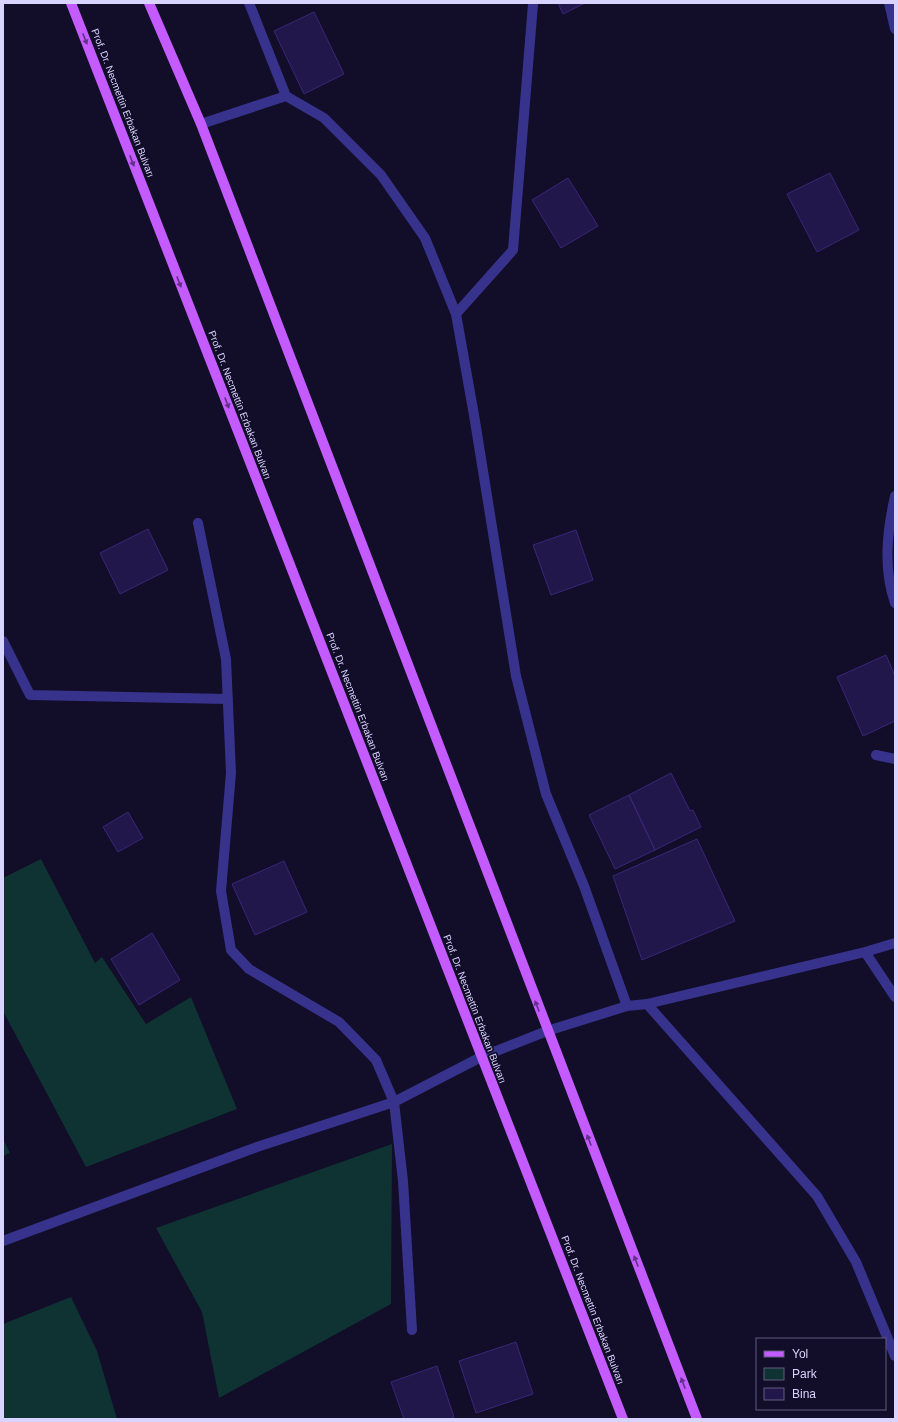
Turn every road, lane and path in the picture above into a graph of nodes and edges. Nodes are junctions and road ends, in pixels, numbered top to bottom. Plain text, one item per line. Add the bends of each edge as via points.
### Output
1 (71, 3) edge
2 (149, 3) edge
3 (249, 3) edge
4 (889, 3) edge
5 (533, 4) edge
6 (895, 29) edge
7 (286, 96) junction
8 (201, 124) junction
9 (456, 314) junction
10 (895, 496) edge
11 (198, 523) dead end
12 (895, 603) edge
13 (3, 641) edge
14 (228, 699) junction
15 (876, 755) dead end
16 (895, 759) edge
17 (895, 943) edge
18 (865, 952) junction
19 (895, 997) edge
20 (647, 1004) junction
21 (627, 1006) junction
22 (547, 1030) junction
23 (481, 1058) junction
24 (394, 1102) junction
25 (3, 1241) edge
26 (412, 1330) dead end
27 (895, 1356) edge
28 (623, 1419) edge
29 (697, 1419) edge

1 -> 23 main road, Prof. Dr. Necmettin Erbakan Bulvarı
2 - 8 main road
3 - 7 street
4 - 6 street
5 - 9 street via 513,250
7 - 8 street
7 - 9 street via 324,118 381,175 425,238
22 -> 8 main road
9 - 21 street via 518,683 546,794 584,886
10 - 12 street via 886,561
11 - 14 street via 226,659
13 - 14 street via 30,695
14 - 24 street via 231,773 221,891 230,950 249,969 339,1022 376,1060
15 - 16 street
17 - 18 street
18 - 19 street
18 - 20 street
20 - 21 street
20 - 27 street via 817,1196 856,1262
21 - 22 street
22 - 23 street
29 -> 22 main road
23 - 24 street
23 - 28 main road, Prof. Dr. Necmettin Erbakan Bulvarı
24 - 25 street via 257,1147
24 - 26 street via 403,1181

